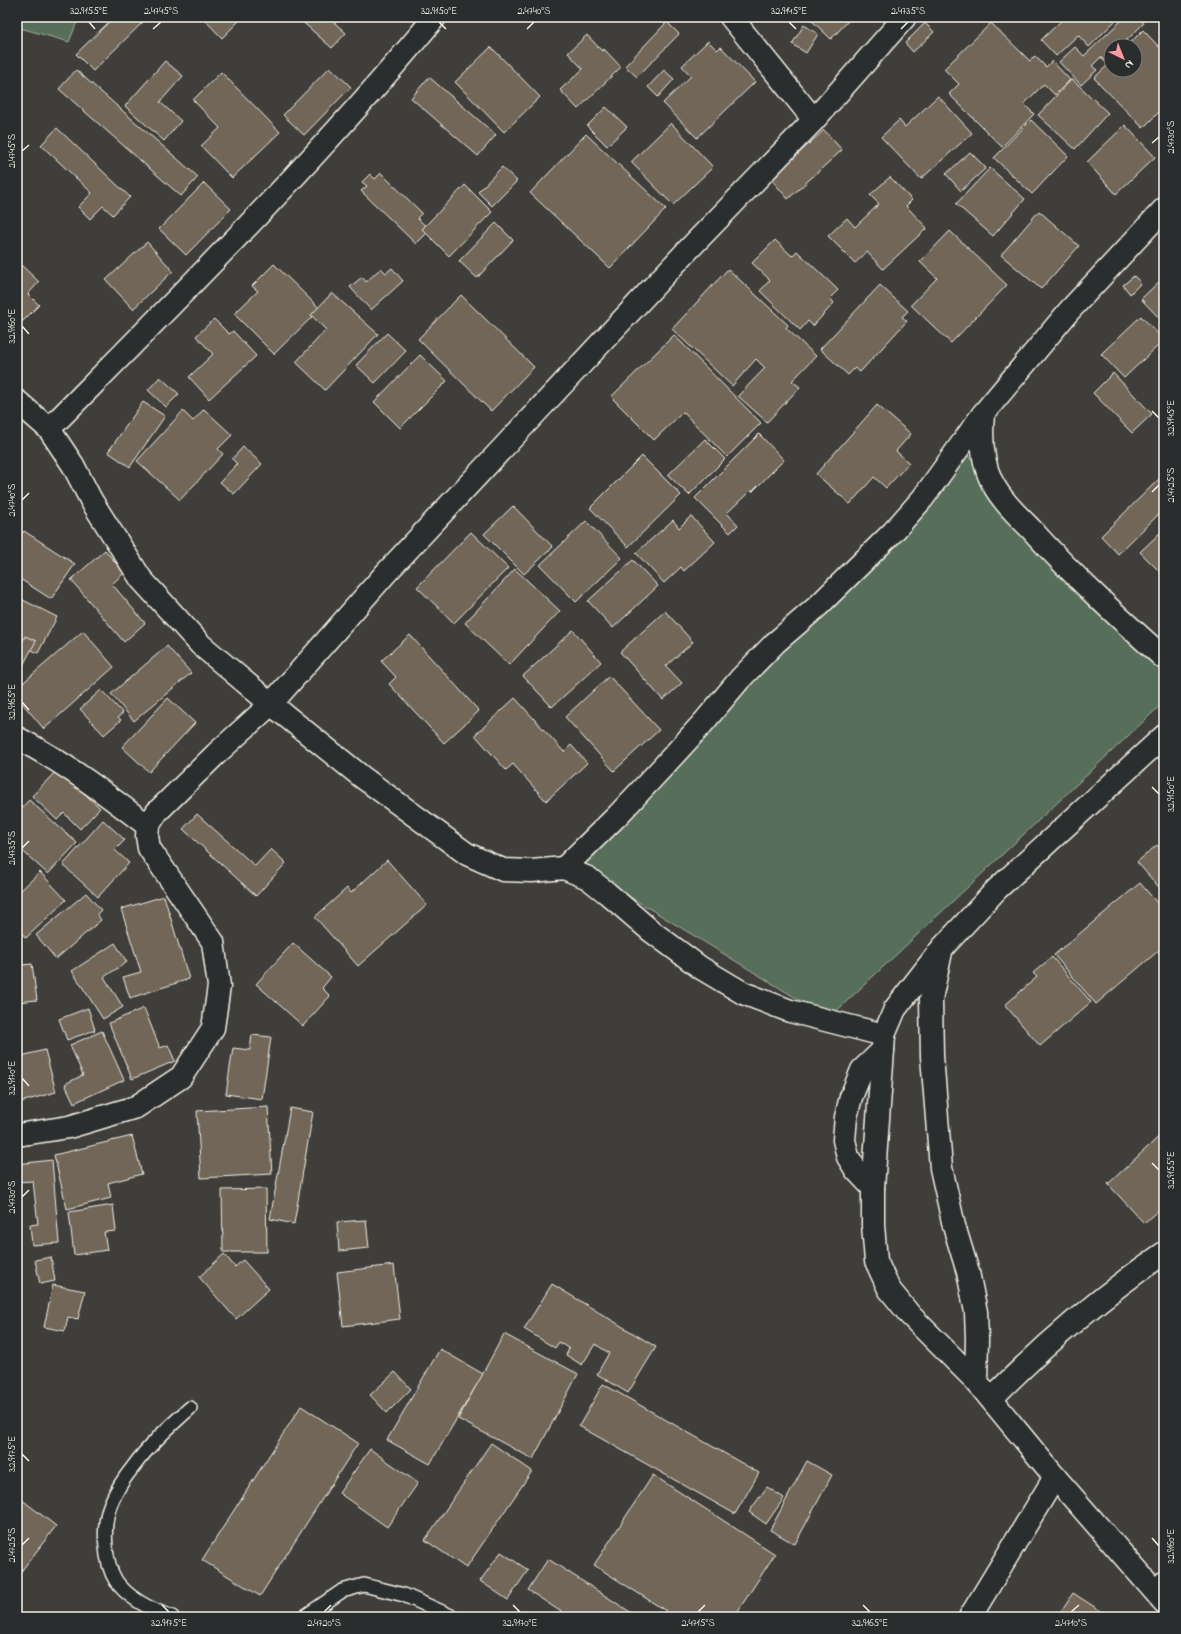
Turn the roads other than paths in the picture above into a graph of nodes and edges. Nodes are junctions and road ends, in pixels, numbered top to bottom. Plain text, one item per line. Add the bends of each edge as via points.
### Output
1 (435, 17) edge
2 (731, 17) edge
3 (905, 17) edge
4 (814, 120) junction
5 (1164, 209) edge
6 (17, 401) edge
7 (983, 414) junction
8 (49, 429) junction
9 (1164, 658) edge
10 (271, 704) junction
11 (1164, 736) edge
12 (17, 738) edge
13 (148, 826) junction
14 (564, 868) junction
15 (942, 947) junction
16 (883, 1042) junction
17 (17, 1135) edge
18 (873, 1188) junction
19 (1164, 1252) edge
20 (976, 1381) junction
21 (991, 1399) junction
22 (190, 1408) dead end
23 (1055, 1477) junction
24 (1160, 1589) edge
25 (172, 1617) edge
26 (304, 1617) edge
27 (453, 1617) edge
28 (970, 1617) edge

1 - 8 street via 387,75 290,180
2 - 4 street
3 - 4 street
4 - 10 street via 690,247 476,476 386,573
5 - 7 street via 1069,311
6 - 8 street
7 - 9 street via 981,437 985,460 992,482 1007,503 1083,584
7 - 14 street via 923,498 894,532 818,606 775,643 618,815
8 - 10 street via 141,579 201,645
10 - 13 street via 170,798
10 - 14 street via 362,777 467,854 503,870
11 - 15 street via 997,889
12 - 13 street via 97,788
13 - 17 street via 149,848 214,942 219,986 214,1028 181,1077 136,1107 69,1127
14 - 16 street via 588,878 650,931 701,968 743,993
15 - 16 street via 895,1009
15 - 20 street via 932,999 932,1056 941,1168 976,1312
16 - 18 street
16 - 18 street via 862,1070 851,1097 844,1140 848,1157
18 - 20 street via 876,1261 889,1289 910,1315
19 - 21 street via 1063,1330
20 - 21 street
21 - 23 street
22 - 25 lane via 133,1466 110,1504 105,1533 106,1554 116,1580 137,1600
23 - 24 street
23 - 28 street
26 - 27 lane via 342,1591 364,1585 409,1597

